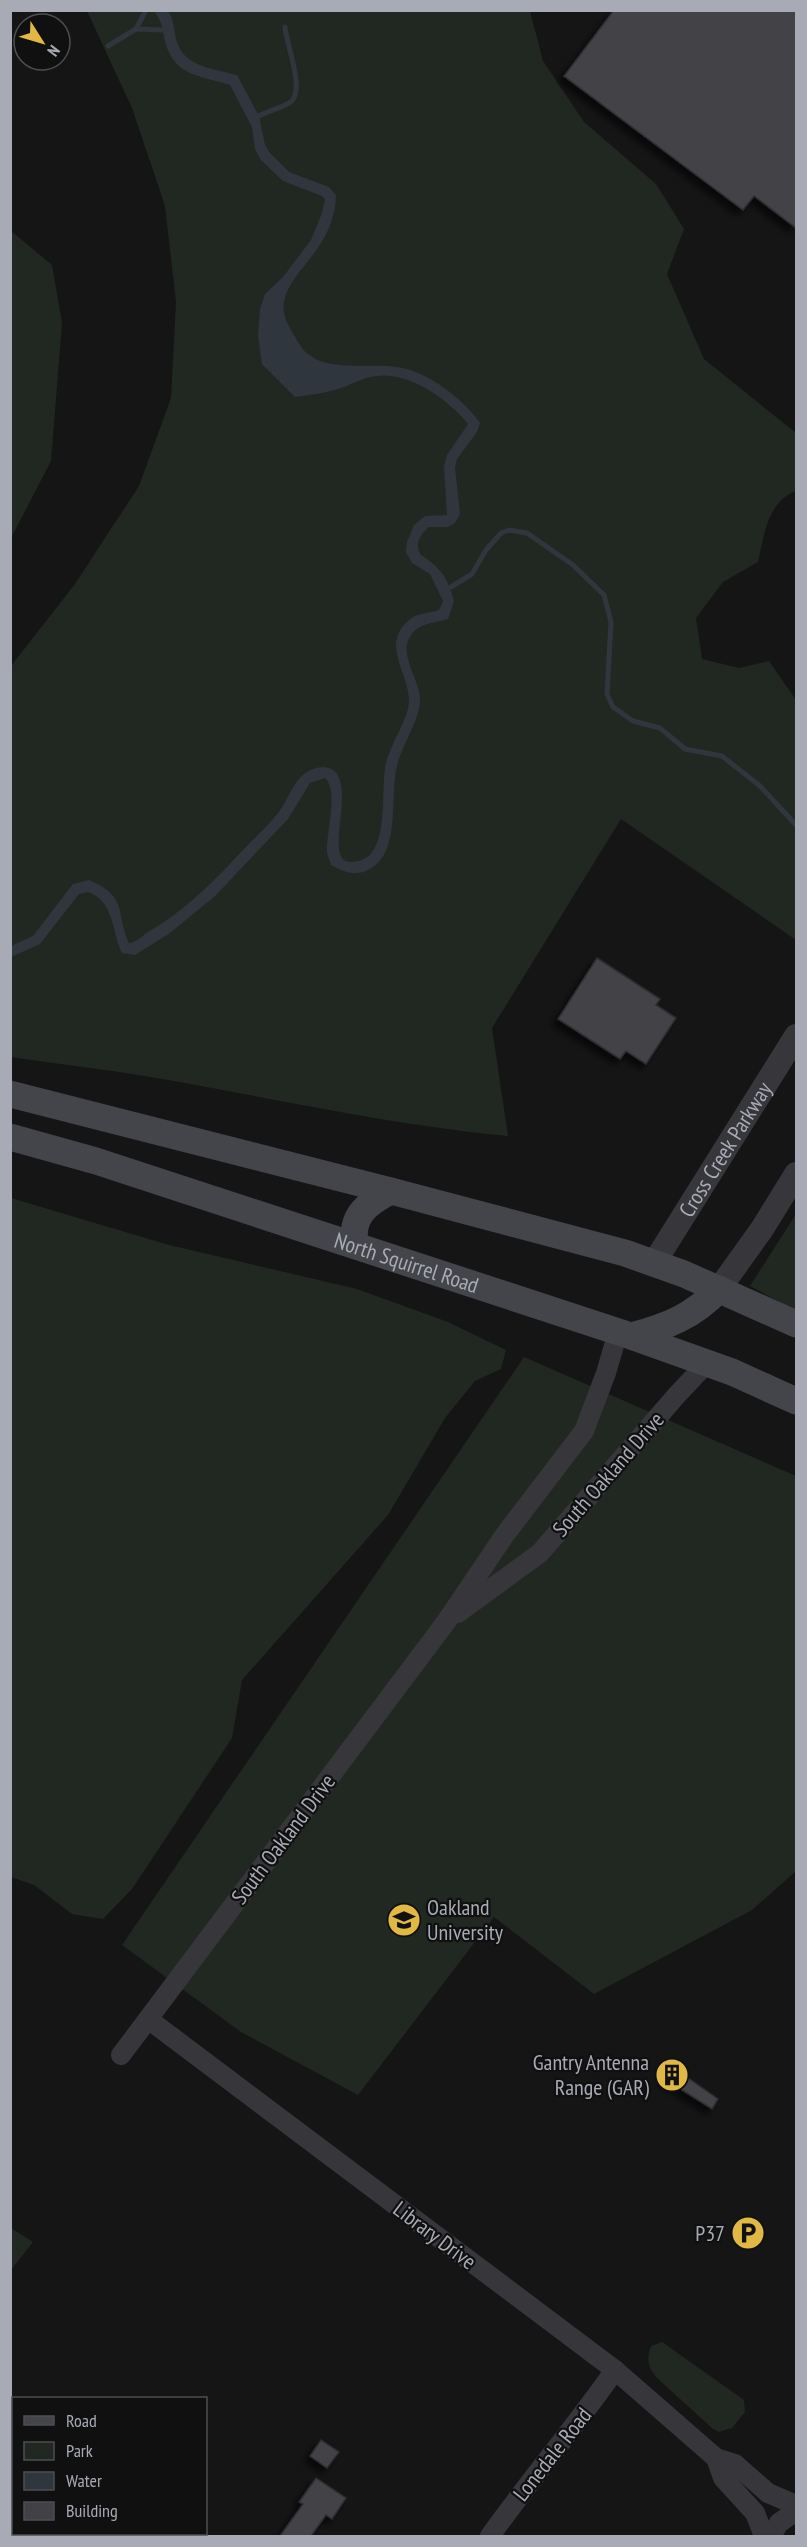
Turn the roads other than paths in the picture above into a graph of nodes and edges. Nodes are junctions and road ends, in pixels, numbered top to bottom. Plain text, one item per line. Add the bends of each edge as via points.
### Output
1 (796, 1036) edge
2 (10, 1094) edge
3 (10, 1137) edge
4 (796, 1174) edge
5 (391, 1191) junction
6 (356, 1245) junction
7 (654, 1263) junction
8 (718, 1289) junction
9 (796, 1324) edge
10 (625, 1334) junction
11 (707, 1363) junction
12 (796, 1401) edge
13 (446, 1622) junction
14 (148, 2019) junction
15 (121, 2055) dead end
16 (615, 2370) junction
17 (716, 2458) junction
18 (796, 2505) edge
19 (796, 2511) edge
20 (490, 2536) edge
21 (764, 2536) edge
22 (771, 2536) edge

1 - 7 street, Cross Creek Parkway
2 - 5 main road
3 - 6 main road, North Squirrel Road
4 - 8 street
5 - 6 main road via 358,1216 354,1226
5 - 7 main road
6 - 10 main road, North Squirrel Road
7 - 8 main road
8 - 9 main road
8 - 10 main road via 687,1316 663,1327
10 - 11 main road, North Squirrel Road
10 - 13 street, South Oakland Drive via 584,1431 504,1536
11 - 12 main road, North Squirrel Road
11 - 13 street, South Oakland Drive via 540,1553
13 - 14 street, South Oakland Drive
14 - 15 street, South Oakland Drive
14 - 16 street, Library Drive
16 - 17 street, Library Drive
16 - 20 street, Lonedale Road
17 - 18 street, Library Drive via 735,2464 768,2493
17 - 21 street, Library Drive via 723,2478 755,2513
19 - 22 street via 779,2523

